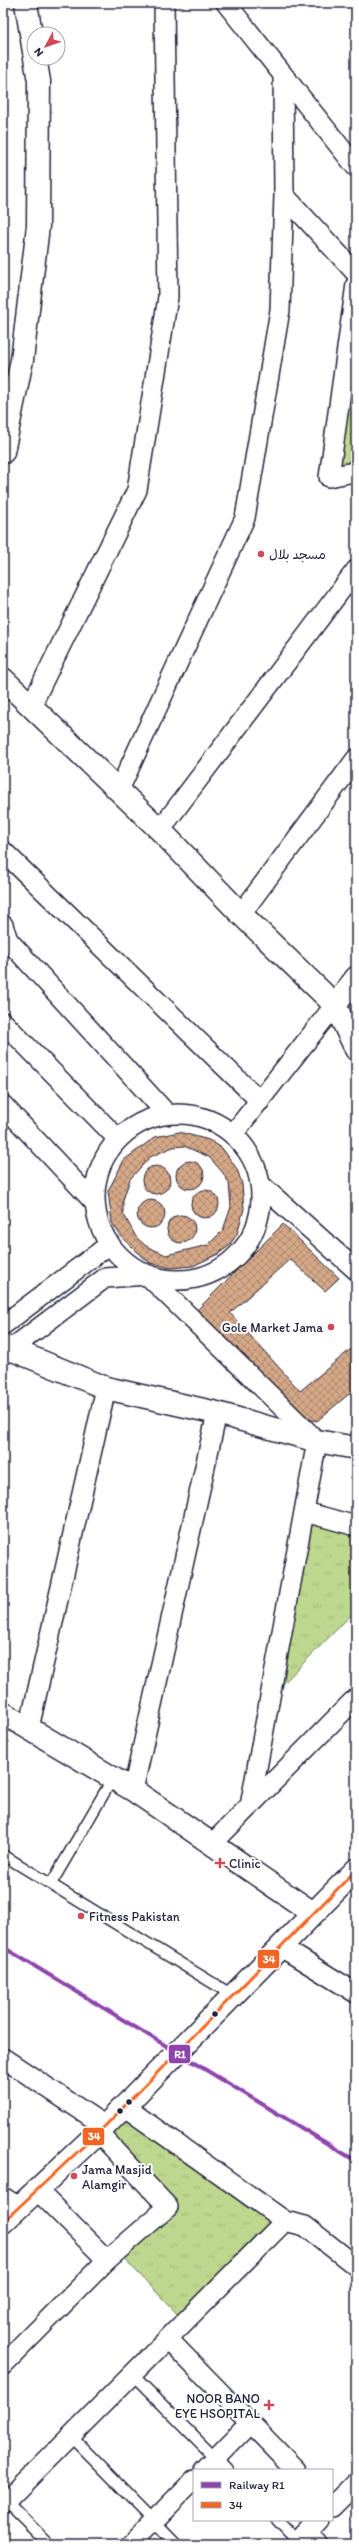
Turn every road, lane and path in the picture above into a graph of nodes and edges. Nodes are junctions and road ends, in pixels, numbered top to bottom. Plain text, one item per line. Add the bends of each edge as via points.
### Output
1 (26, 3) edge
2 (164, 3) edge
3 (226, 3) edge
4 (30, 26) edge
5 (36, 66) edge
6 (283, 75) junction
7 (356, 167) edge
8 (284, 195) junction
9 (356, 273) edge
10 (356, 284) edge
11 (3, 452) edge
12 (356, 469) edge
13 (356, 570) edge
14 (3, 680) edge
15 (31, 706) junction
16 (356, 759) edge
17 (119, 790) junction
18 (160, 830) junction
19 (3, 851) edge
20 (241, 914) junction
21 (5, 937) edge
22 (356, 978) edge
23 (335, 1005) junction
24 (3, 1022) edge
25 (356, 1049) edge
26 (260, 1101) junction
27 (3, 1105) edge
28 (166, 1113) junction
29 (234, 1134) junction
30 (117, 1138) junction
31 (261, 1185) junction
32 (94, 1202) junction
33 (110, 1244) junction
34 (356, 1270) edge
35 (148, 1275) junction
36 (3, 1325) edge
37 (5, 1350) edge
38 (106, 1388) junction
39 (217, 1413) junction
40 (317, 1441) junction
41 (356, 1448) edge
42 (304, 1512) junction
43 (356, 1526) edge
44 (356, 1698) edge
45 (3, 1713) edge
46 (29, 1728) junction
47 (113, 1778) junction
48 (133, 1790) junction
49 (250, 1806) junction
50 (212, 1844) junction
51 (3, 1855) edge
52 (356, 1870) edge
53 (51, 1884) junction
54 (313, 1913) junction
55 (280, 1947) junction
56 (356, 1993) edge
57 (234, 1996) junction
58 (3, 2058) edge
59 (125, 2106) junction
60 (102, 2130) junction
61 (37, 2190) junction
62 (11, 2202) edge
63 (285, 2221) junction
64 (3, 2222) edge
65 (107, 2260) junction
66 (356, 2266) edge
67 (168, 2339) junction
68 (3, 2365) edge
69 (132, 2374) junction
70 (250, 2423) junction
71 (71, 2436) junction
72 (216, 2466) edge
73 (295, 2469) edge
74 (193, 2481) edge
75 (356, 2483) edge
76 (4, 2503) edge
77 (333, 2506) edge
78 (154, 2520) junction
79 (279, 2521) edge
80 (306, 2534) edge
81 (49, 2544) edge
82 (131, 2544) edge
83 (177, 2544) edge
84 (325, 2544) edge

1 - 4 street
2 - 15 street via 168,297 137,490
3 - 6 street
5 - 11 street via 39,81 38,226 22,360
6 - 7 street
6 - 8 street
8 - 9 street
8 - 17 street via 280,310 245,518
10 - 12 street via 330,477 354,472
13 - 18 street
14 - 15 street
15 - 17 street
16 - 20 street
17 - 18 street
18 - 20 street
19 - 26 street
20 - 23 street
21 - 28 street
22 - 23 street
23 - 25 street
23 - 26 street
24 - 30 street
26 - 29 street
27 - 32 street
28 - 29 street via 195,1114 218,1123
28 - 30 street via 144,1120
29 - 31 street via 252,1157
30 - 32 street via 104,1156 95,1184
31 - 34 street
31 - 35 street via 259,1220 246,1247 225,1267 206,1276 178,1281
32 - 33 street via 101,1231
33 - 35 street via 119,1257
33 - 36 street
35 - 37 street via 105,1278
35 - 40 street
37 - 38 street
38 - 39 street
38 - 46 street
39 - 40 street
39 - 48 street
40 - 41 street
40 - 42 street
42 - 43 street
42 - 49 street
44 - 49 street
45 - 46 street
46 - 47 street
47 - 48 street
47 - 53 lane
48 - 50 street
49 - 50 street
50 - 54 street
51 - 53 lane
52 - 54 street
53 - 57 lane
54 - 55 street
55 - 56 street
55 - 57 street
57 - 59 street
58 - 60 street
59 - 60 street
59 - 63 street
60 - 61 street
60 - 65 street via 168,2207
61 - 62 street
61 - 65 street
62 - 64 street
63 - 66 street via 305,2226
63 - 67 street
65 - 68 street
67 - 69 street
67 - 70 street
69 - 71 street
69 - 72 lane
70 - 72 street
70 - 73 street
71 - 76 street
71 - 78 lane
74 - 78 street
75 - 77 street
76 - 81 lane
78 - 82 street
78 - 83 lane
79 - 80 lane
80 - 84 lane

